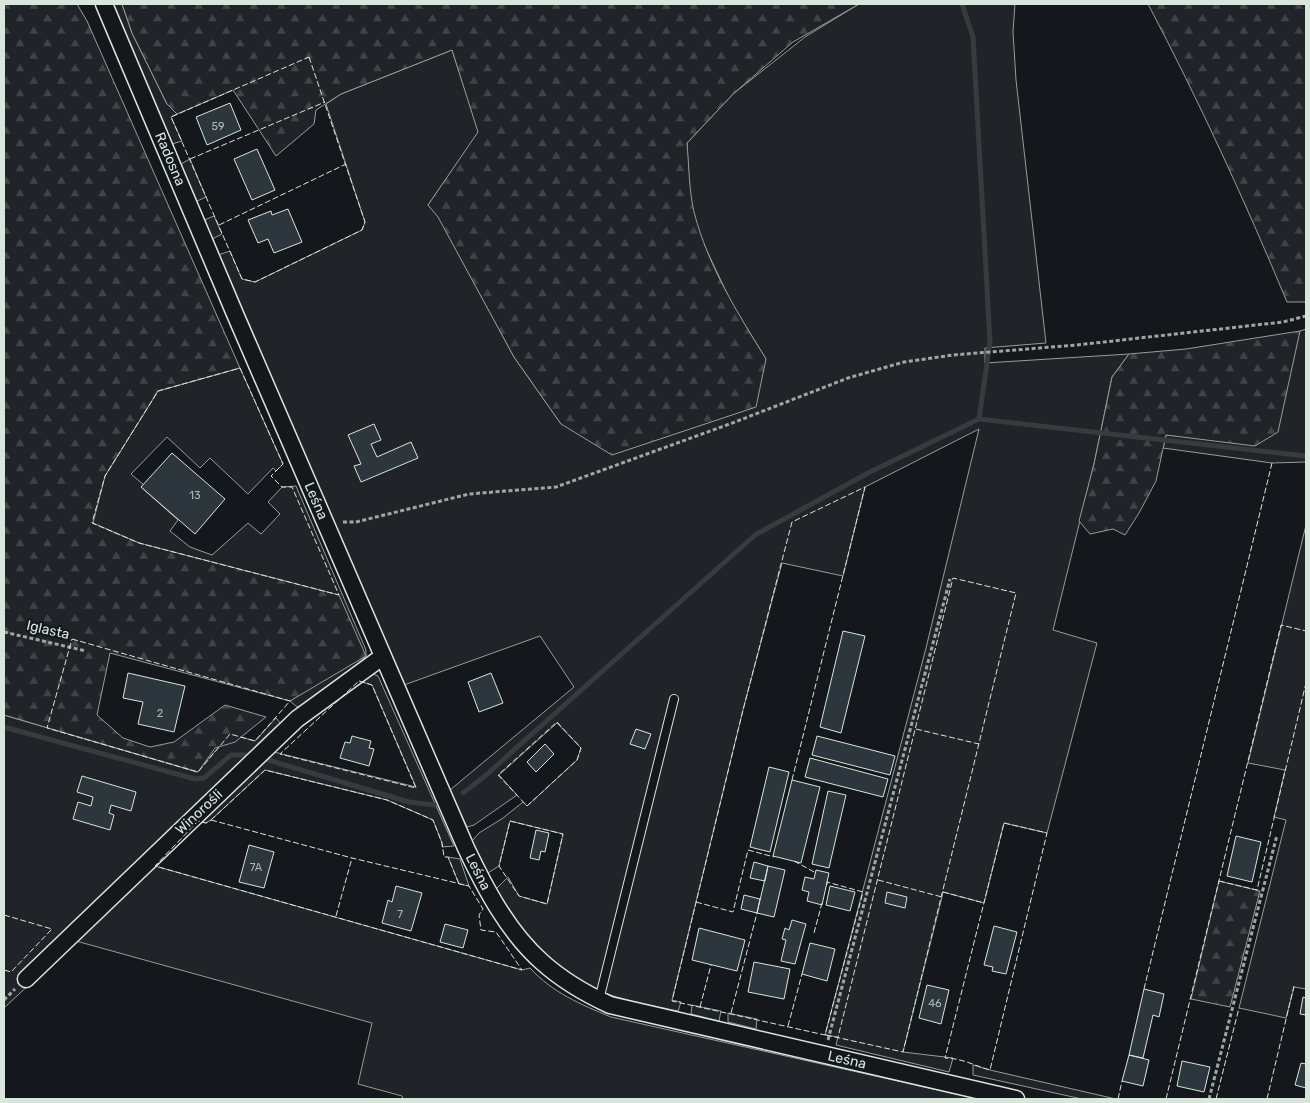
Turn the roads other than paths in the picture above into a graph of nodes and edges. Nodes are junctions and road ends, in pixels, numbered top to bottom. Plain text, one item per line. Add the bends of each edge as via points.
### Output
1 (104, 4) edge
2 (235, 314) joint
3 (382, 657) junction
4 (674, 699) dead end
5 (26, 978) dead end
6 (599, 1000) junction
7 (1016, 1099) edge

1 - 2 street, Radosna
2 - 3 street, Leśna
3 - 5 street, Winorośli via 297,719
3 - 6 street, Leśna via 466,848 500,912 541,961 561,978
4 - 6 lane
6 - 7 street, Leśna via 631,1011

